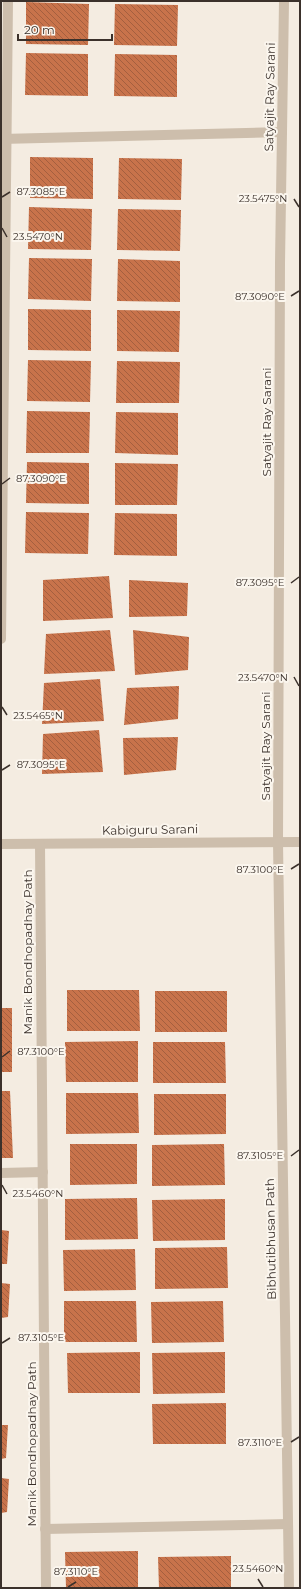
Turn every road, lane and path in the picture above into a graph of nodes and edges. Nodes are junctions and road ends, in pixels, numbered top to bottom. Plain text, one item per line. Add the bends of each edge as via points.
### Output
1 (8, 1) edge
2 (284, 1) edge
3 (282, 132) junction
4 (4, 139) edge
5 (1, 639) edge
6 (278, 842) junction
7 (300, 842) edge
8 (1, 844) edge
9 (40, 844) junction
10 (43, 1172) junction
11 (1, 1173) edge
12 (288, 1524) junction
13 (45, 1529) junction
14 (46, 1588) edge
15 (289, 1588) edge

1 - 4 street
2 - 3 street, Satyajit Ray Sarani
3 - 4 street
3 - 6 street, Satyajit Ray Sarani
4 - 5 street
6 - 7 street, Kabiguru Sarani
6 - 9 street, Kabiguru Sarani
6 - 12 street, Bibhutibhusan Path
8 - 9 street, Kabiguru Sarani
9 - 10 street, Manik Bondhopadhay Path
10 - 11 street
10 - 13 street, Manik Bondhopadhay Path
12 - 13 street
12 - 15 street, Bibhutibhusan Path
13 - 14 street, Manik Bondhopadhay Path

